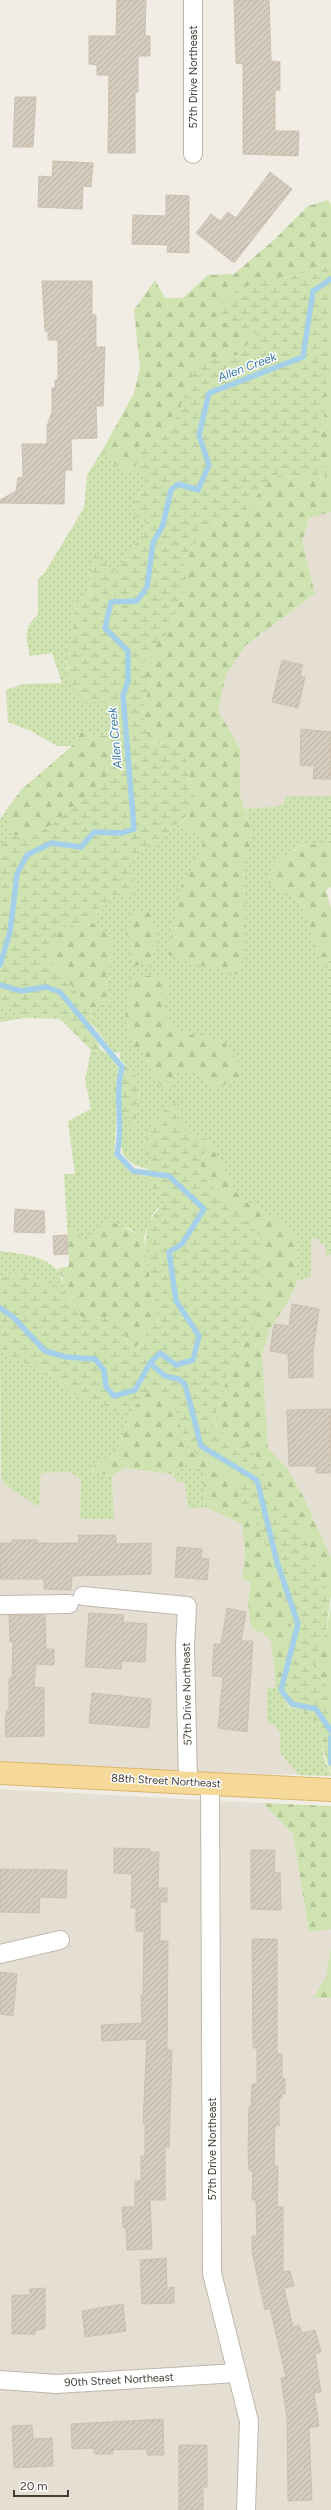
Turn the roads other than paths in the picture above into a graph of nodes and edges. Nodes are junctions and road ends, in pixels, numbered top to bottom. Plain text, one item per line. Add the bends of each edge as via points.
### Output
1 (193, 0) edge
2 (193, 154) dead end
3 (0, 1605) edge
4 (0, 1773) edge
5 (188, 1782) junction
6 (210, 1783) junction
7 (331, 1790) edge
8 (60, 1940) dead end
9 (0, 1954) edge
10 (237, 2373) junction
11 (0, 2380) edge
12 (246, 2510) edge

1 - 2 street, 57th Drive Northeast
3 - 5 street, 57th Drive Northeast via 76,1600 187,1606 185,1646
4 - 5 main road, 88th Street Northeast
5 - 6 main road, 88th Street Northeast
6 - 7 main road, 88th Street Northeast
6 - 10 street, 57th Drive Northeast via 212,2273
8 - 9 street
10 - 11 street, 90th Street Northeast via 56,2384
10 - 12 street, 57th Drive Northeast via 248,2421

